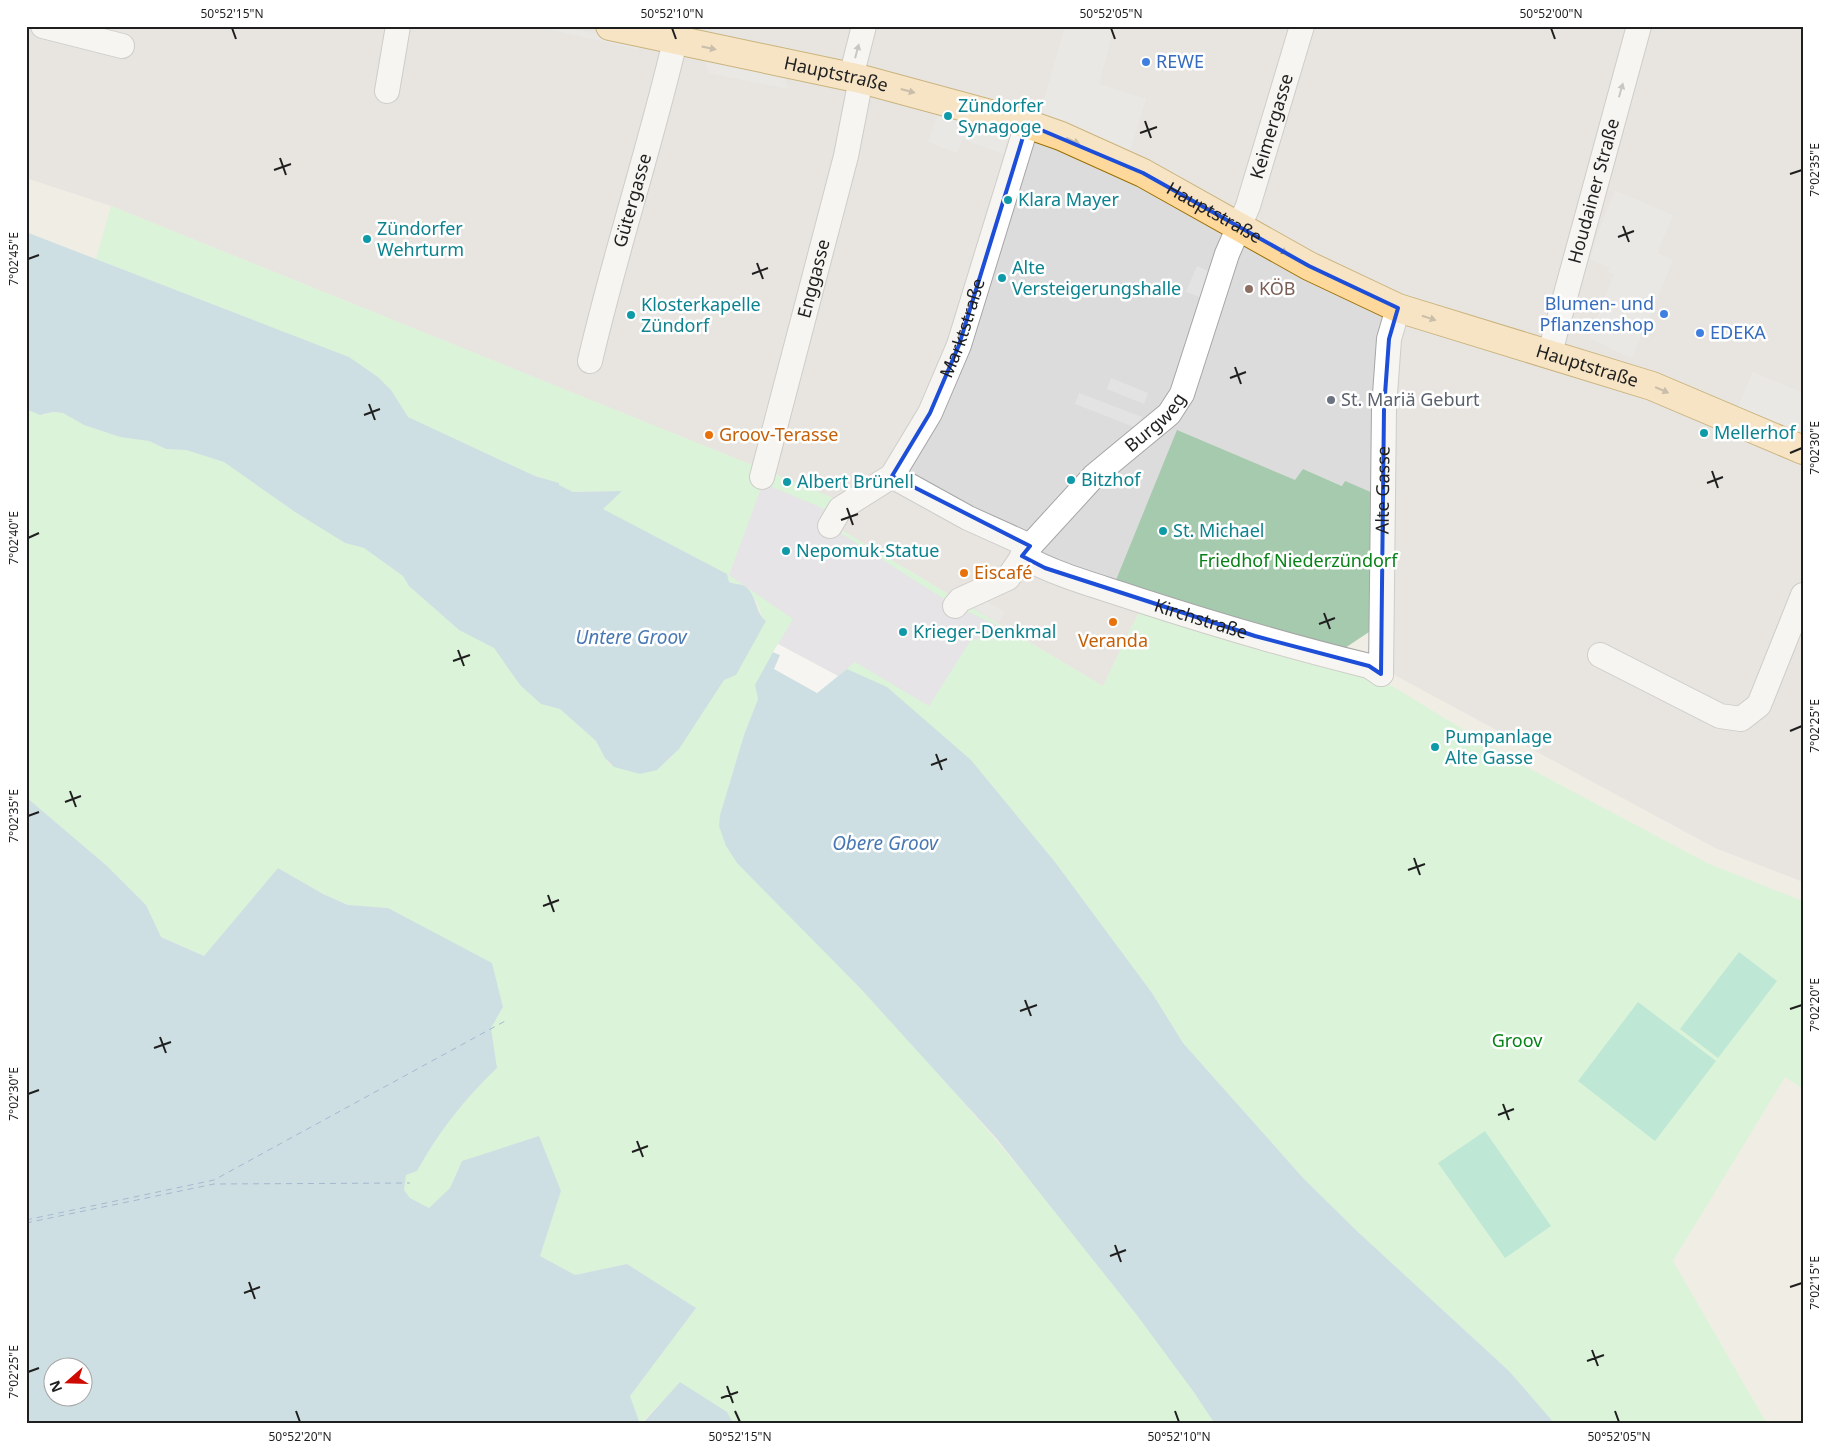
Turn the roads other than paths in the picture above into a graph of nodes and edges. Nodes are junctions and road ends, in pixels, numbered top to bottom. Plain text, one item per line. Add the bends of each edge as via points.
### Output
1 (43, 26) edge
2 (398, 26) edge
3 (610, 26) edge
4 (864, 26) edge
5 (1302, 26) edge
6 (1639, 26) edge
7 (675, 41) junction
8 (122, 46) dead end
9 (856, 78) junction
10 (386, 91) dead end
11 (1027, 124) junction
12 (1239, 227) junction
13 (1398, 308) junction
14 (1549, 356) junction
15 (590, 361) dead end
16 (1803, 450) edge
17 (892, 476) junction
18 (762, 477) dead end
19 (830, 526) dead end
20 (1026, 551) junction
21 (1803, 595) edge
22 (955, 606) dead end
23 (1600, 655) dead end
24 (1381, 674) joint

1 - 8 street
2 - 10 street
3 - 7 main road, Hauptstraße
9 -> 4 street, Enggasse
5 - 12 street, Keimergasse
14 -> 6 street, Houdainer Straße
7 -> 9 main road, Hauptstraße
7 - 15 street, Gütergasse via 657,119 616,253
9 -> 11 main road, Hauptstraße
9 - 18 street, Enggasse via 846,156
11 -> 12 main road, Hauptstraße via 1143,173
11 - 17 street, Marktstraße via 959,345 930,413
12 -> 13 main road, Hauptstraße via 1309,266
12 - 20 street, Burgweg via 1227,254 1182,394 1169,414 1094,476
13 -> 14 main road, Hauptstraße
13 - 24 street, Alte Gasse via 1389,338 1384,408
14 -> 16 main road, Hauptstraße via 1589,365 1652,386
17 - 19 street, Marktstraße via 840,509
17 - 20 street, Kirchstraße
20 - 22 street, Burgweg via 1008,578 960,600
20 - 24 street, Kirchstraße via 1045,568 1073,578 1255,636 1369,666
21 - 23 street via 1758,705 1741,718 1720,716

